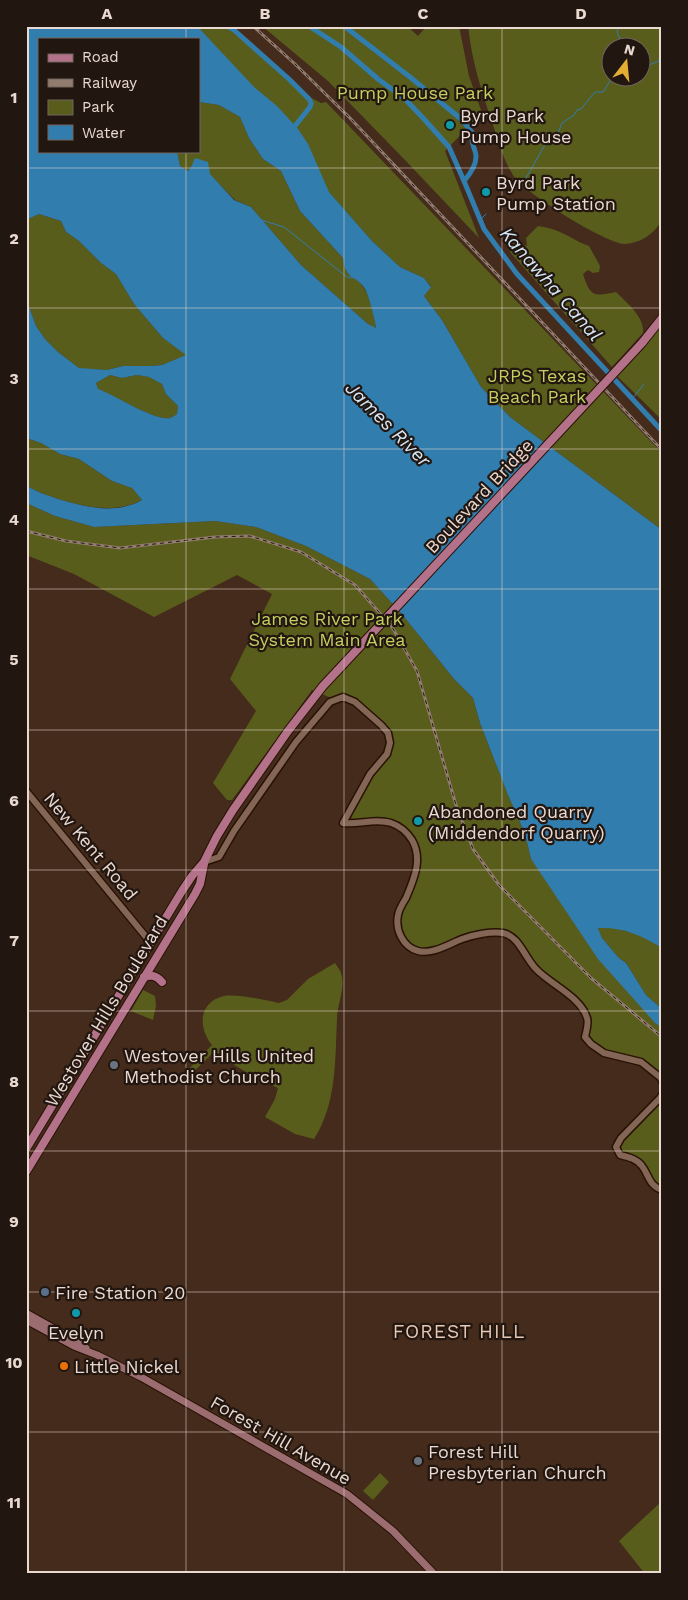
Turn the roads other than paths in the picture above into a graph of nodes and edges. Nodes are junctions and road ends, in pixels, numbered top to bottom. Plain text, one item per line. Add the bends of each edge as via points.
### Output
1 (662, 318) edge
2 (338, 670) joint
3 (26, 791) edge
4 (204, 862) junction
5 (151, 943) junction
6 (144, 977) junction
7 (162, 982) dead end
8 (662, 1081) edge
9 (662, 1095) edge
10 (26, 1149) edge
11 (26, 1172) edge
12 (662, 1190) edge
13 (26, 1313) edge
14 (26, 1320) edge
15 (97, 1355) junction
16 (434, 1574) edge

1 - 2 main road, Boulevard Bridge, bridge
2 - 4 main road, Westover Hills Boulevard via 282,738 233,810
3 - 5 street, New Kent Road
4 - 5 main road, Westover Hills Boulevard
4 - 6 main road, Westover Hills Boulevard via 200,884
4 - 8 street, Westover Hills Boulevard via 219,857 286,757 325,707 334,699 343,697 355,702 381,724 389,737 390,748 370,774 342,823 380,821 392,824 404,831 414,844 417,865 398,914 397,925 408,946 420,952 433,951 492,933 510,935 536,969 576,1000 588,1019 586,1037 591,1044 604,1053 641,1062
5 - 10 main road, Westover Hills Boulevard
6 - 7 main road via 155,976
6 - 11 main road, Westover Hills Boulevard
9 - 12 street via 616,1147 620,1155 641,1164 650,1182
13 - 15 main road, Forest Hill Avenue
14 - 15 main road, Forest Hill Avenue
15 - 16 main road, Forest Hill Avenue via 347,1494 393,1531

